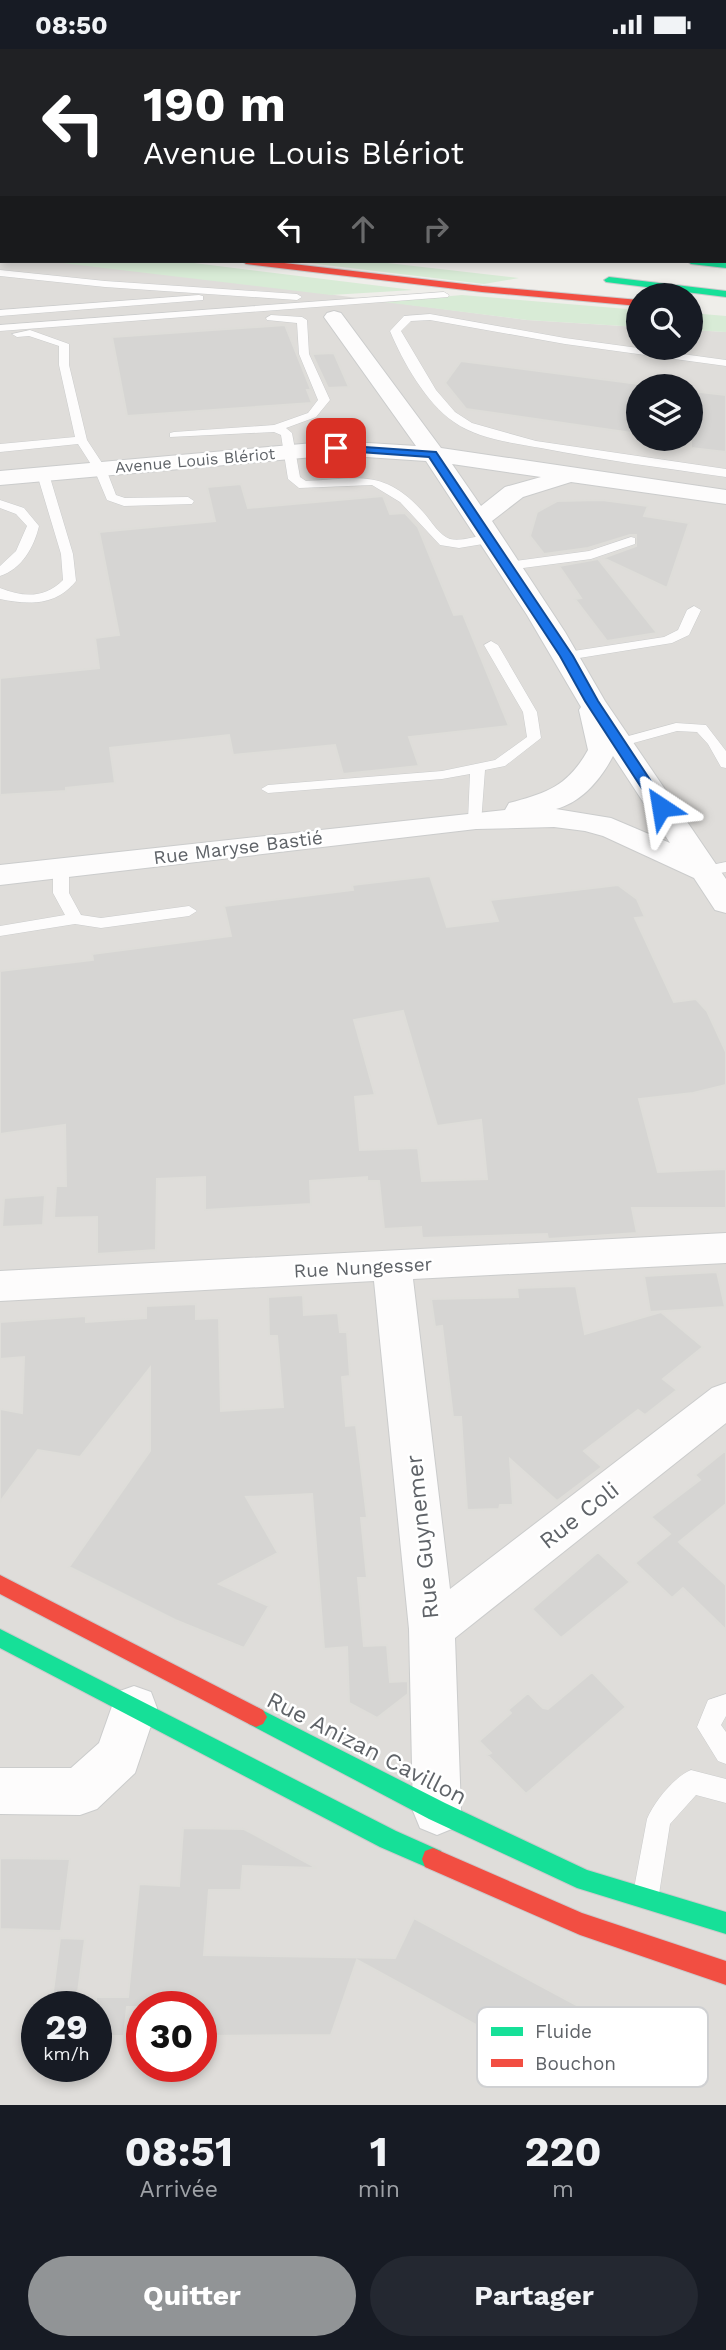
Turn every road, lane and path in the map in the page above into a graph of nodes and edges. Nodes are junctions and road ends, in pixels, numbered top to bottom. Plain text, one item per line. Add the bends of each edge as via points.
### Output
1 (263, 263) edge
2 (708, 263) edge
3 (726, 265) edge
4 (671, 267) dead end
5 (726, 272) edge
6 (0, 273) edge
7 (12, 274) junction
8 (591, 278) dead end
9 (0, 286) edge
10 (242, 292) junction
11 (726, 294) edge
12 (444, 295) dead end
13 (626, 302) edge
14 (703, 307) edge
15 (726, 309) edge
16 (330, 310) junction
17 (0, 313) edge
18 (0, 328) edge
19 (135, 328) dead end
20 (0, 336) edge
21 (726, 363) edge
22 (383, 416) junction
23 (276, 428) junction
24 (174, 436) dead end
25 (81, 440) junction
26 (0, 448) edge
27 (336, 448) junction
28 (288, 452) junction
29 (432, 454) junction
30 (100, 469) junction
31 (726, 473) edge
32 (43, 474) junction
33 (575, 477) junction
34 (0, 478) edge
35 (726, 497) edge
36 (188, 501) dead end
37 (0, 504) edge
38 (484, 530) junction
39 (631, 541) dead end
40 (508, 566) junction
41 (0, 572) edge
42 (0, 592) edge
43 (694, 610) dead end
44 (491, 645) dead end
45 (566, 656) junction
46 (591, 701) junction
47 (619, 743) junction
48 (726, 764) edge
49 (478, 768) junction
50 (268, 789) dead end
51 (476, 820) junction
52 (61, 868) junction
53 (715, 869) edge
54 (0, 875) edge
55 (726, 903) edge
56 (188, 911) dead end
57 (75, 919) junction
58 (0, 931) edge
59 (726, 1248) edge
60 (392, 1265) junction
61 (0, 1286) edge
62 (726, 1400) edge
63 (0, 1584) edge
64 (432, 1629) junction
65 (0, 1638) edge
66 (726, 1705) edge
67 (134, 1708) junction
68 (726, 1753) edge
69 (0, 1791) edge
70 (726, 1791) edge
71 (437, 1811) junction
72 (645, 1898) junction
73 (726, 1923) edge
74 (726, 1973) edge

1 - 13 main road
2 - 3 main road
4 - 5 main road
6 - 7 lane
7 - 9 lane
7 - 10 lane
8 - 11 main road
10 - 16 lane via 291,296
10 - 17 lane via 180,301
12 - 16 lane
14 - 15 main road
16 - 18 lane
16 - 22 street
19 - 23 lane via 302,320 304,354 324,400 312,415
20 - 25 lane via 30,333 64,344 64,365
21 - 31 lane via 430,317 408,319 395,331 401,349 458,420 502,437
22 - 27 street
22 - 29 street
23 - 24 lane
23 - 28 lane via 286,433
25 - 26 lane
25 - 30 lane
27 - 28 street, Avenue Louis Blériot
27 - 29 street, Avenue Louis Blériot
28 - 30 street, Avenue Louis Blériot
28 - 38 lane via 295,479 303,485 373,482 389,488 444,542 459,544
29 - 33 street, Avenue Louis Blériot
29 - 38 street
30 - 32 street, Avenue Louis Blériot
30 - 36 lane via 111,497 124,502
32 - 34 street, Avenue Louis Blériot
32 - 42 lane via 67,554 70,581 56,596 29,601
33 - 35 street, Avenue Louis Blériot
33 - 38 street via 514,492
37 - 41 lane via 20,510 33,526 15,563
38 - 40 street
39 - 40 lane via 591,555
40 - 45 street
43 - 45 lane via 684,632 667,641
44 - 49 lane via 530,712 534,738 500,763
45 - 46 street
46 - 47 street
46 - 51 street, Rue Maryse Bastié via 602,750 590,772 558,799
47 - 48 lane via 676,727 702,728
47 - 53 street
49 - 50 lane
49 - 51 lane
51 - 52 street, Rue Maryse Bastié
51 - 53 street, Rue Maryse Bastié via 555,818 597,824
52 - 54 street, Rue Maryse Bastié
52 - 57 lane via 61,893
53 - 55 street
56 - 57 lane via 101,923
57 - 58 lane
59 - 60 street, Rue Nungesser
60 - 61 street, Rue Nungesser
60 - 64 street, Rue Guynemer
62 - 64 street, Rue Coli
63 - 71 main road, Rue Anizan Cavillon
64 - 71 street, Rue Guynemer
65 - 67 main road
66 - 68 lane via 716,1708 709,1727
67 - 69 street via 118,1757 80,1792
67 - 74 main road via 401,1845 580,1924
70 - 72 lane via 691,1782 659,1819
71 - 72 main road, Rue Anizan Cavillon via 585,1880
72 - 73 main road, Rue Anizan Cavillon

